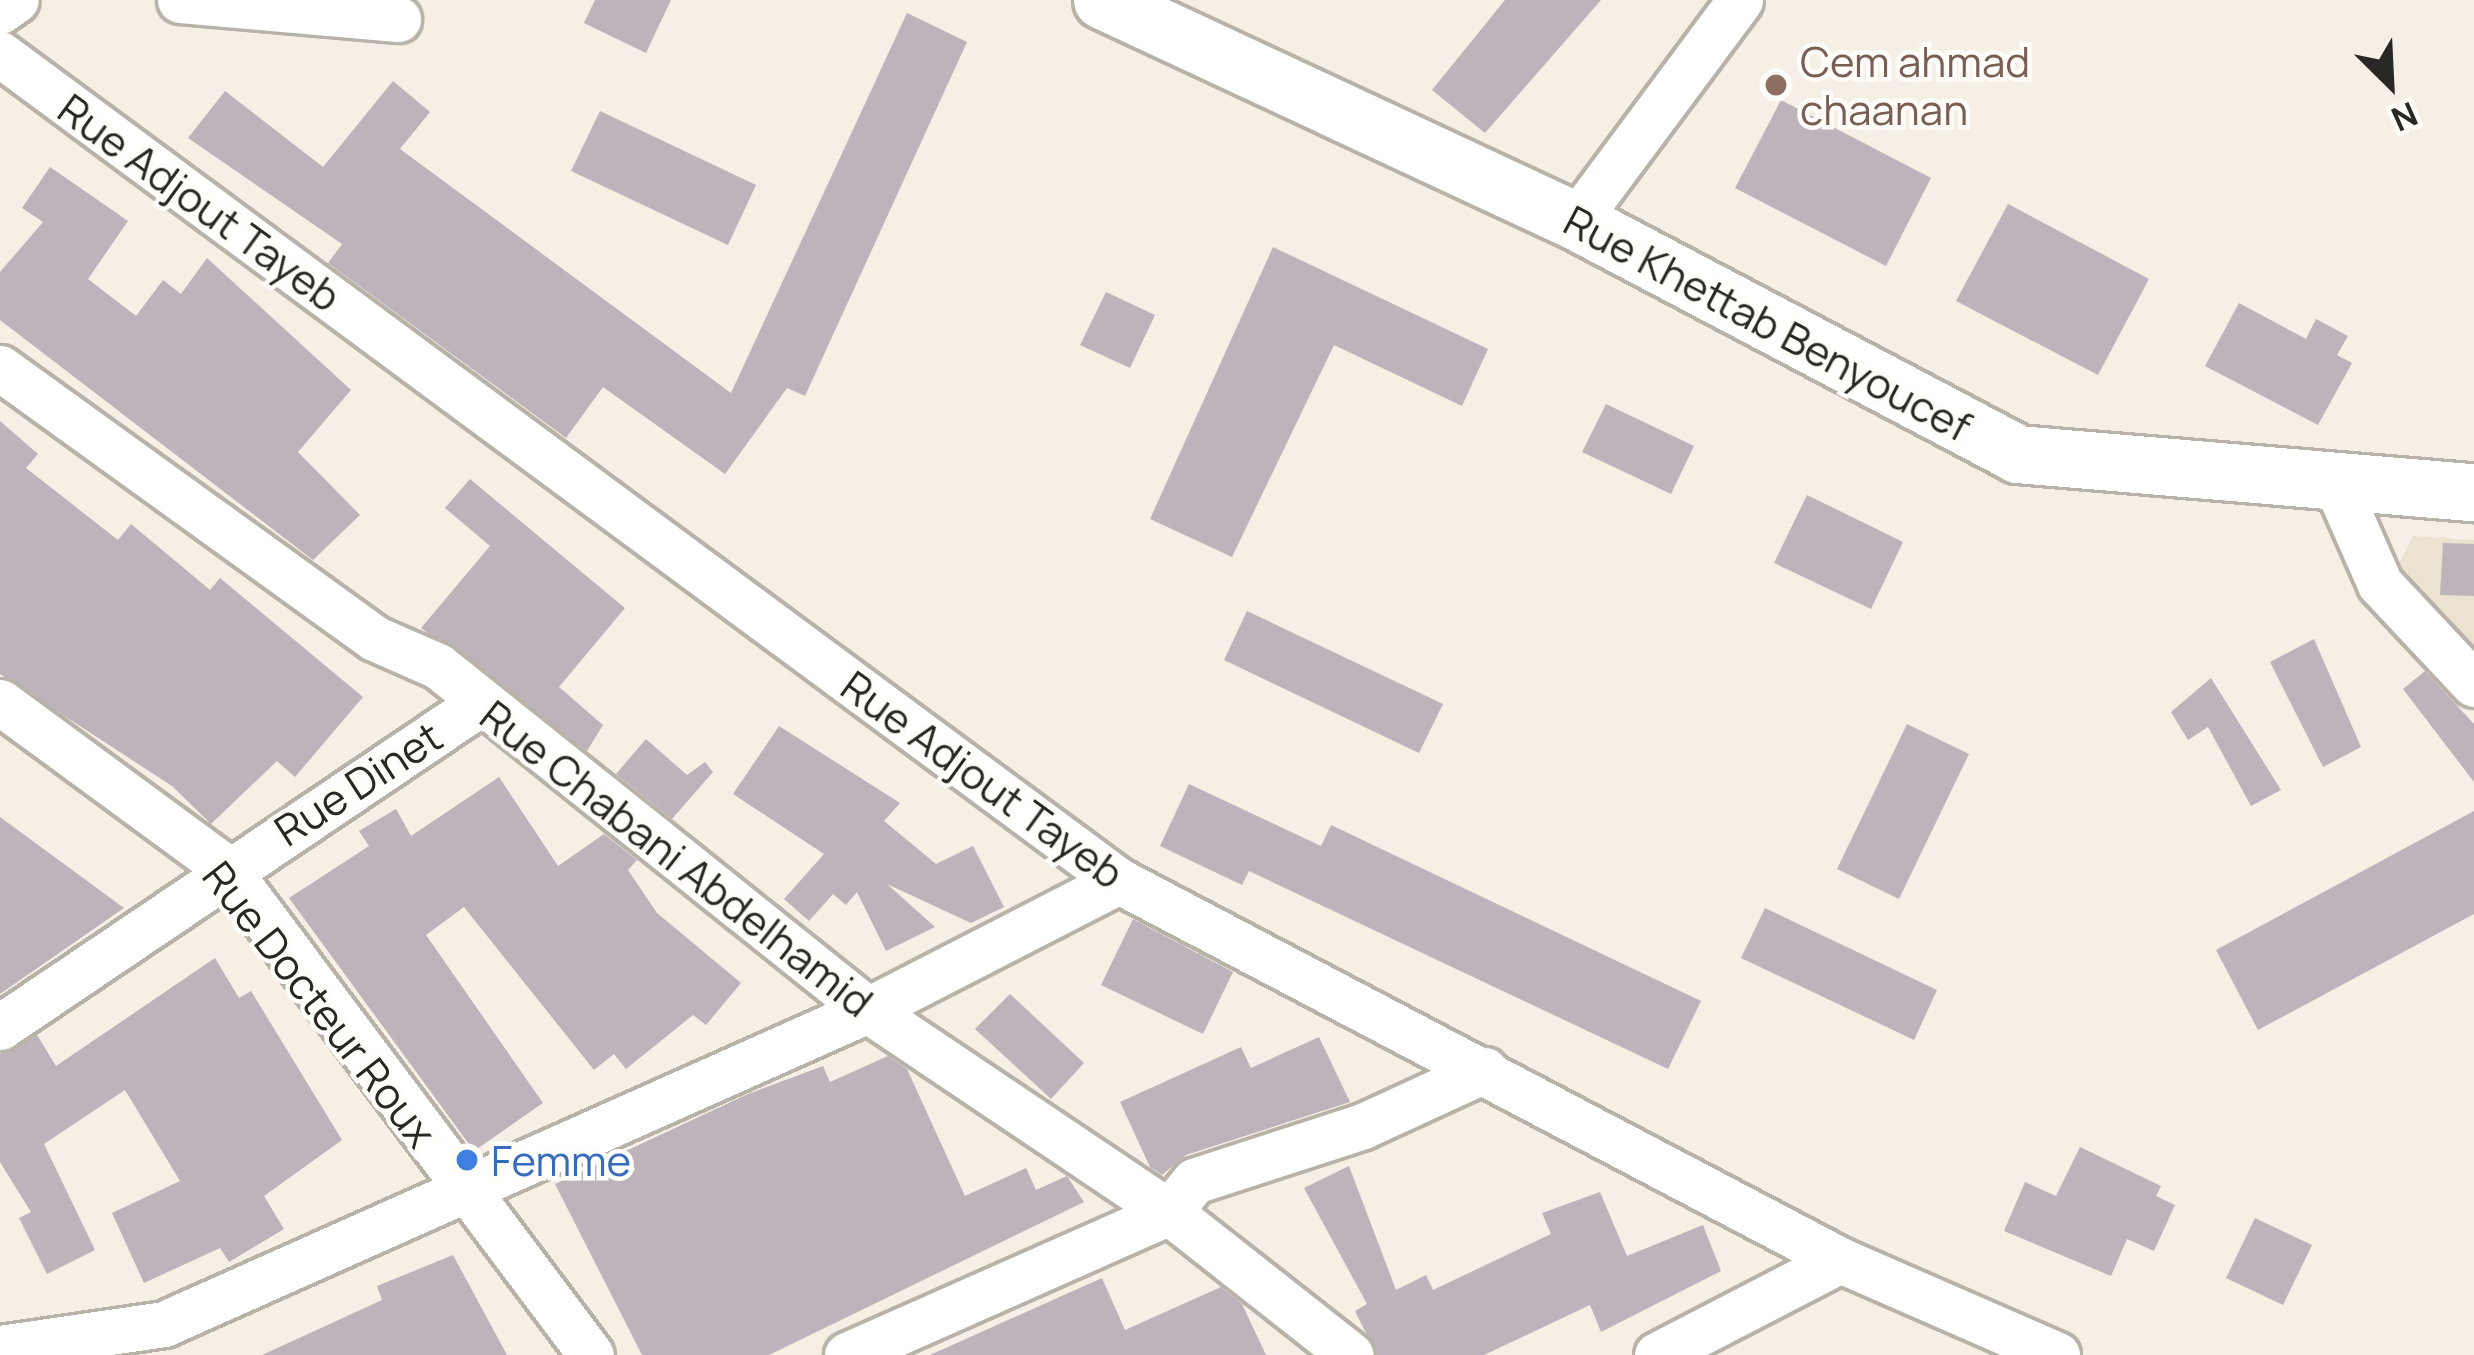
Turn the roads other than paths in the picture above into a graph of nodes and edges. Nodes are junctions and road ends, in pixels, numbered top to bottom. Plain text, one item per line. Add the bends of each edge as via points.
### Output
1 (16, 0) edge
2 (180, 0) edge
3 (1740, 0) edge
4 (1123, 6) edge
5 (0, 11) edge
6 (398, 19) dead end
7 (0, 54) edge
8 (1576, 221) junction
9 (0, 368) edge
10 (2335, 482) junction
11 (2474, 492) edge
12 (2474, 684) edge
13 (0, 702) edge
14 (479, 704) junction
15 (227, 869) junction
16 (1119, 881) junction
17 (868, 1010) junction
18 (1, 1024) edge
19 (1485, 1070) junction
20 (464, 1190) junction
21 (1169, 1212) junction
22 (1840, 1260) junction
23 (0, 1348) edge
24 (591, 1355) edge
25 (847, 1355) edge
26 (1351, 1355) edge
27 (1657, 1355) edge
28 (2056, 1355) edge

1 - 5 street
2 - 6 street
3 - 8 street
4 - 8 main road, Rue Khettab Benyoucef
7 - 16 street, Rue Adjout Tayeb
8 - 10 main road, Rue Khettab Benyoucef via 2017,454
9 - 14 street, Rue Chabani Abdelhamid
10 - 11 main road, Rue Khettab Benyoucef
10 - 12 street via 2380,584
13 - 15 street, Rue Docteur Roux
14 - 15 street, Rue Dinet
14 - 17 street, Rue Chabani Abdelhamid
15 - 18 street, Rue Dinet
15 - 20 street, Rue Docteur Roux
16 - 17 street
16 - 19 street, Rue Adjout Tayeb
17 - 20 street
17 - 21 street, Rue Chabani Abdelhamid
19 - 21 street via 1363,1126 1194,1180
19 - 22 street, Rue Adjout Tayeb
20 - 23 street via 164,1324
20 - 24 street, Rue Docteur Roux
21 - 25 street
21 - 26 street, Rue Chabani Abdelhamid
22 - 27 street
22 - 28 street, Rue Adjout Tayeb

